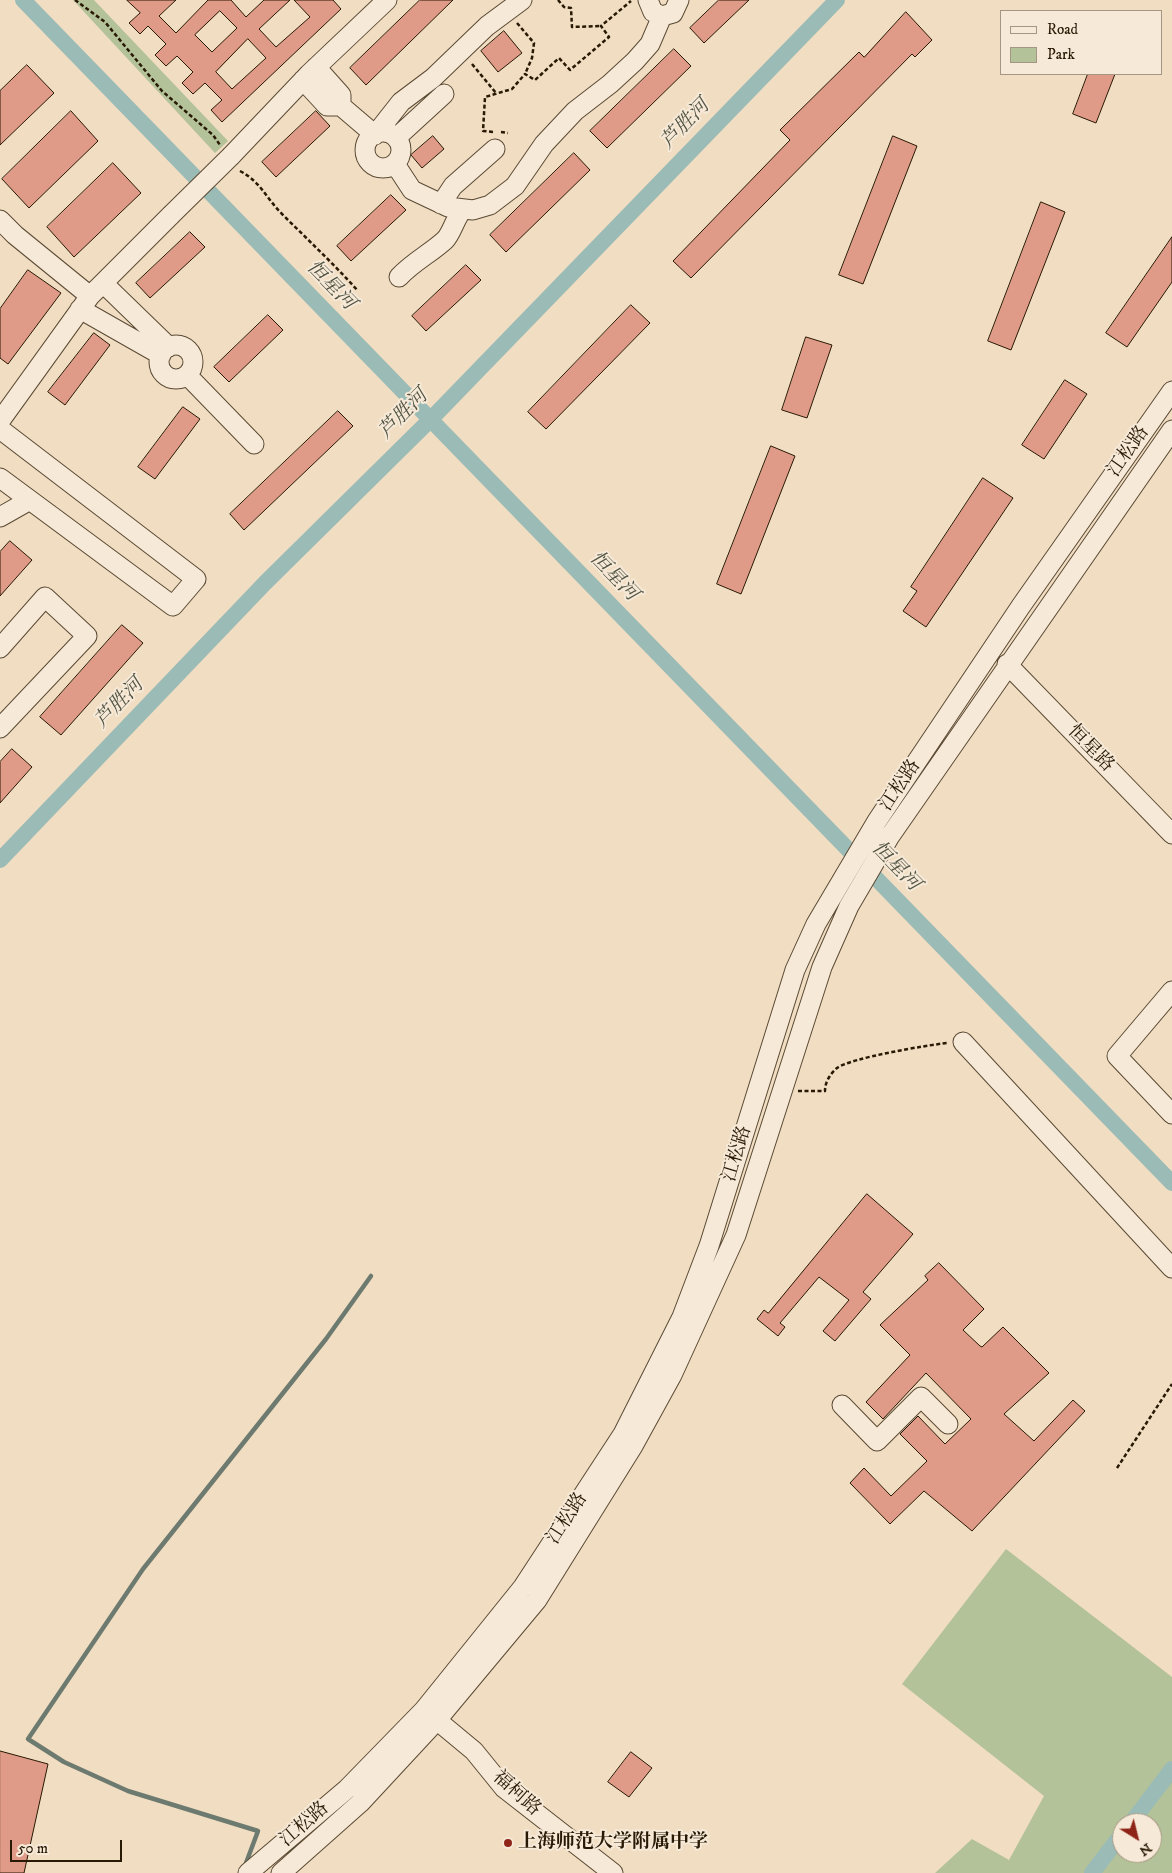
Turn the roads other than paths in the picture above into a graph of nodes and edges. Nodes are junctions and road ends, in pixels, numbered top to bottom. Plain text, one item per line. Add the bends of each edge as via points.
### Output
1 (387, 0) edge
2 (522, 0) edge
3 (648, 0) edge
4 (679, 0) edge
5 (662, 16) junction
6 (309, 74) junction
7 (444, 94) dead end
8 (375, 135) junction
9 (396, 138) junction
10 (495, 149) dead end
11 (395, 164) junction
12 (441, 204) junction
13 (463, 209) junction
14 (0, 220) edge
15 (399, 277) dead end
16 (91, 296) junction
17 (165, 351) junction
18 (187, 376) junction
19 (1172, 391) edge
20 (0, 421) edge
21 (0, 429) edge
22 (1172, 430) edge
23 (254, 444) dead end
24 (1, 480) edge
25 (30, 500) junction
26 (0, 517) edge
27 (0, 648) edge
28 (1007, 664) junction
29 (0, 728) edge
30 (1172, 834) edge
31 (1172, 991) edge
32 (963, 1042) road end
33 (761, 1079) junction
34 (784, 1091) junction
35 (1172, 1114) edge
36 (1172, 1268) edge
37 (842, 1405) dead end
38 (948, 1424) dead end
39 (430, 1715) junction
40 (248, 1873) edge
41 (281, 1873) edge
42 (613, 1873) edge

1 - 6 street
2 - 8 street via 487,26 433,78 401,102
3 - 5 street via 653,12
4 - 5 street via 673,13
5 - 13 street via 650,44 610,84 574,111 544,144 515,186 490,205
6 - 8 street via 341,95 341,106
6 - 16 street, bridge
7 - 9 street
8 - 9 street via 386,133
8 - 11 street via 367,144 369,161 384,168
9 - 11 street via 401,148
10 - 12 street via 454,186
11 - 12 street via 412,190
12 - 13 street
13 - 15 street via 455,218 446,239 412,263
14 - 16 street
16 - 17 street
16 - 17 street
16 - 20 street
17 - 18 street via 160,366 166,376 177,379
17 - 18 street via 180,346 189,351 193,361
18 - 23 street
19 - 33 street, 江松路 via 1021,606 877,821 834,892 795,970
21 - 25 street via 196,579 173,606
22 - 28 street, 江松路
24 - 25 street
25 - 26 street
27 - 29 street via 44,597 87,636
28 - 30 street, 恒星路
28 - 34 street, 江松路 via 890,836 849,906 822,967
31 - 35 street via 1117,1056
32 - 36 street
33 - 34 street
33 - 39 street, 江松路 via 682,1317 623,1434 523,1587
34 - 39 street, 江松路 via 736,1235 672,1375 633,1446 537,1600
37 - 38 street via 877,1441 921,1397
39 - 40 street, 江松路
39 - 41 street, 江松路 via 360,1803
39 - 42 street, 福柯路 via 474,1751 504,1788

